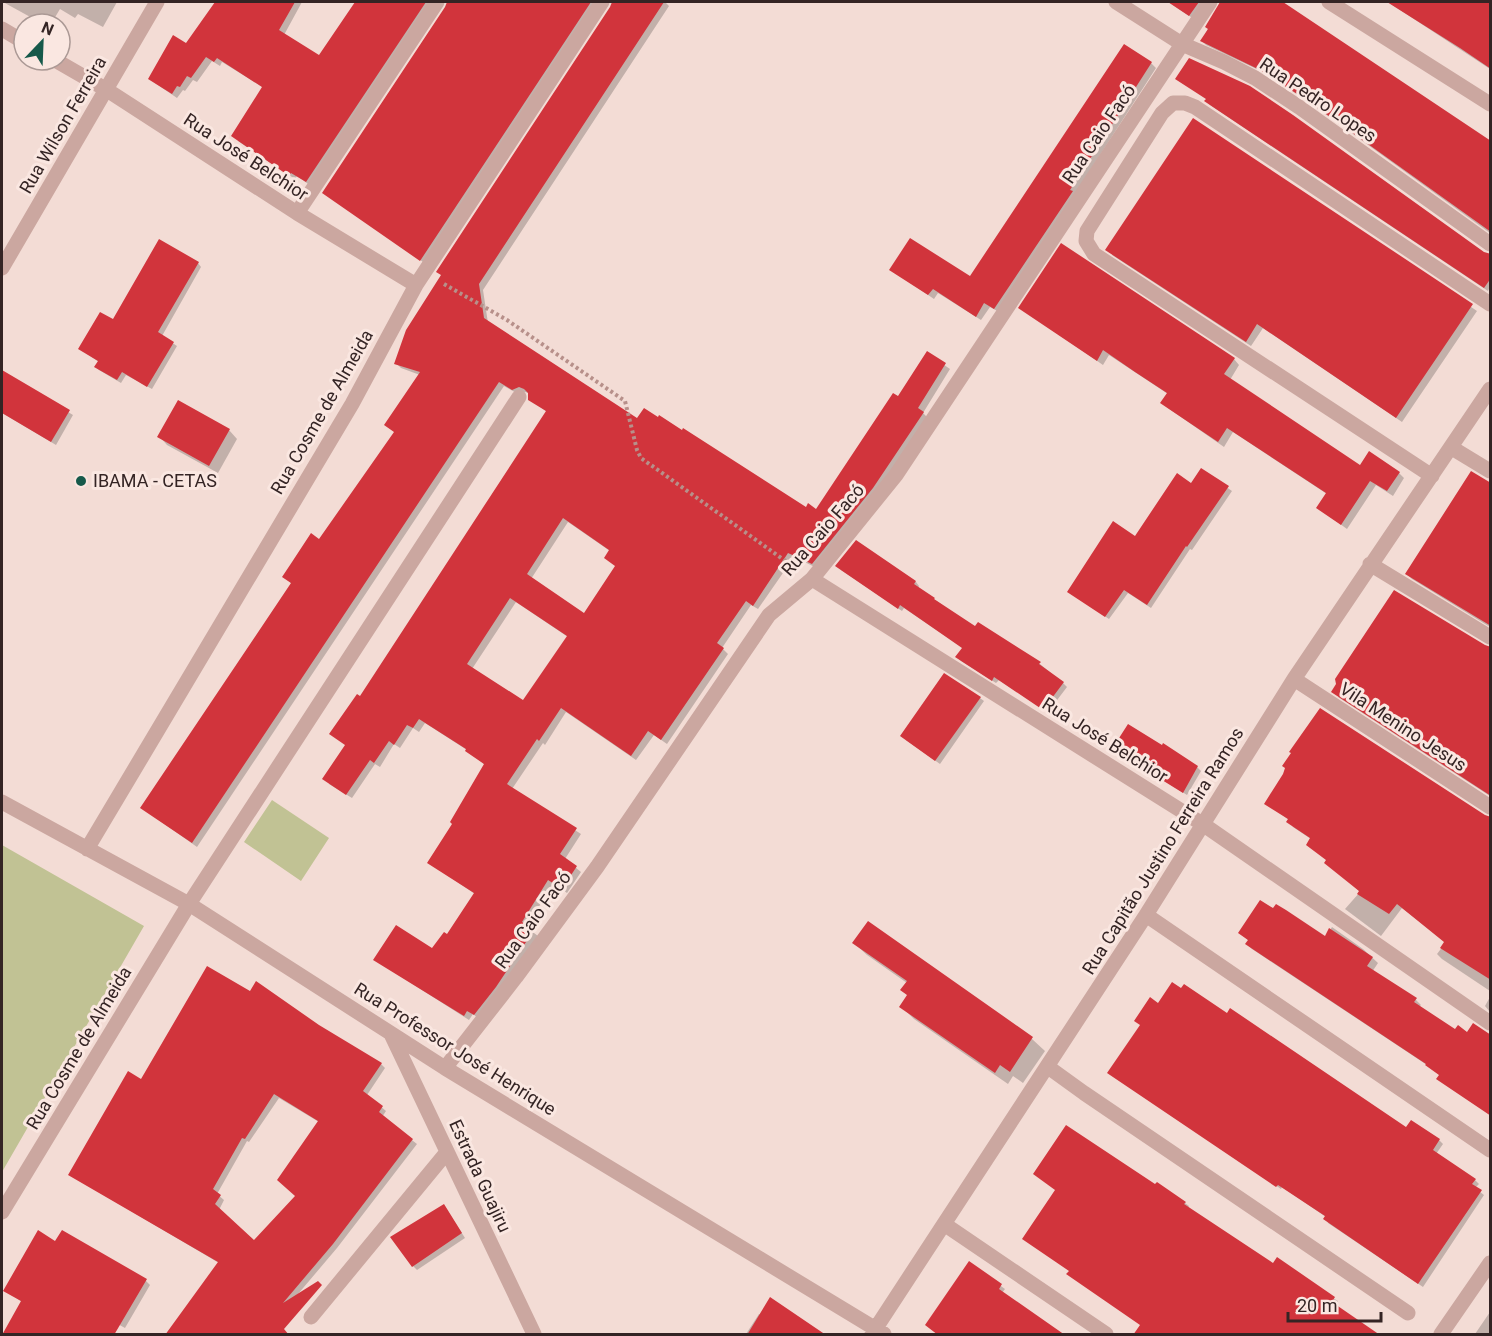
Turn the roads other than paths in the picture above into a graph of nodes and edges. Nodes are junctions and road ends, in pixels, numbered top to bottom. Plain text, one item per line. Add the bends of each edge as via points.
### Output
1 (158, 2) edge
2 (437, 2) edge
3 (602, 2) edge
4 (1116, 2) edge
5 (1210, 2) edge
6 (1329, 2) edge
7 (1182, 44) junction
8 (72, 70) edge
9 (107, 90) junction
10 (1491, 104) edge
11 (297, 213) junction
12 (1491, 244) edge
13 (2, 268) edge
14 (420, 279) junction
15 (1491, 304) edge
16 (1491, 390) edge
17 (519, 397) dead end
18 (1452, 448) junction
19 (1491, 471) edge
20 (1432, 476) junction
21 (1370, 564) junction
22 (812, 579) junction
23 (1491, 638) edge
24 (1294, 679) junction
25 (2, 802) edge
26 (1491, 807) edge
27 (1204, 825) junction
28 (87, 849) junction
29 (189, 904) junction
30 (1146, 915) junction
31 (1491, 1023) edge
32 (391, 1033) junction
33 (1048, 1067) junction
34 (445, 1068) junction
35 (1491, 1150) edge
36 (447, 1152) junction
37 (2, 1212) edge
38 (944, 1224) junction
39 (1491, 1263) edge
40 (1408, 1313) dead end
41 (311, 1317) dead end
42 (877, 1333) edge
43 (534, 1335) edge
44 (1106, 1335) edge
45 (1441, 1335) edge

1 - 9 street, Rua Wilson Ferreira
2 - 11 street
3 - 14 street, Rua Cosme de Almeida
4 - 7 street, Rua Pedro Lopes
5 - 7 street, Rua Caio Facó
6 - 10 street
7 - 12 street, Rua Pedro Lopes via 1224,62 1290,101
7 - 22 street, Rua Caio Facó via 896,475
8 - 9 street, Rua José Belchior
9 - 11 street, Rua José Belchior
9 - 13 street, Rua Wilson Ferreira
11 - 14 street, Rua José Belchior
14 - 28 street, Rua Cosme de Almeida via 352,404
15 - 20 street via 1185,103 1173,103 1162,113 1087,231 1086,242 1094,254
16 - 18 street, Rua Capitão Justino Ferreira Ramos
17 - 29 street, Rua Cosme de Almeida
18 - 19 street
18 - 20 street, Rua Capitão Justino Ferreira Ramos
20 - 21 street, Rua Capitão Justino Ferreira Ramos
21 - 23 street
21 - 24 street, Rua Capitão Justino Ferreira Ramos
22 - 27 street, Rua José Belchior
22 - 34 street, Rua Caio Facó via 768,615 597,867
24 - 26 street, Vila Menino Jesus
24 - 27 street, Rua Capitão Justino Ferreira Ramos
25 - 28 street, Rua Professor José Henrique
27 - 30 street, Rua Capitão Justino Ferreira Ramos
27 - 31 street, Rua José Belchior
28 - 29 street, Rua Professor José Henrique
29 - 32 street, Rua Professor José Henrique
29 - 37 street, Rua Cosme de Almeida
30 - 33 street, Rua Capitão Justino Ferreira Ramos
30 - 35 street
32 - 34 street, Rua Professor José Henrique
32 - 36 street, Estrada Guajiru
33 - 38 street, Rua Capitão Justino Ferreira Ramos
33 - 40 street
34 - 42 street, Rua Professor José Henrique
36 - 41 street
36 - 43 street, Estrada Guajiru
38 - 42 street, Rua Capitão Justino Ferreira Ramos
38 - 44 street
39 - 45 street

